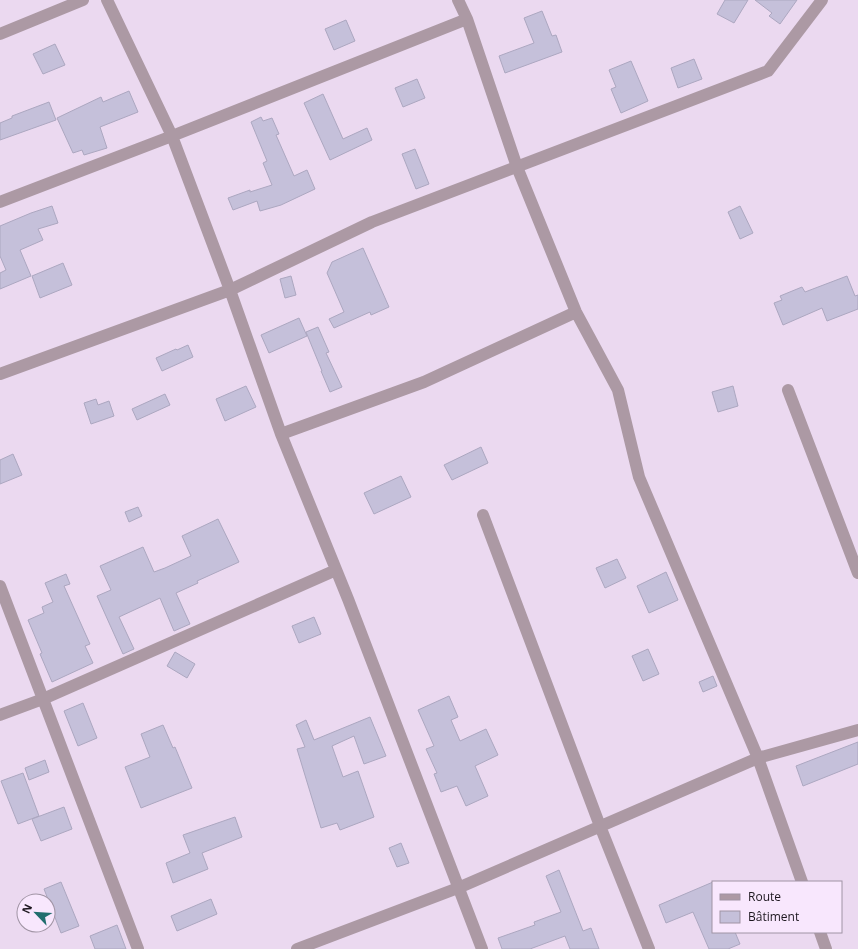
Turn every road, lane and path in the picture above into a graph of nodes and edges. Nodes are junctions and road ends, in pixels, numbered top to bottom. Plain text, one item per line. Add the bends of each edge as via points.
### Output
1 (83, 0) edge
2 (107, 0) edge
3 (458, 0) edge
4 (822, 0) edge
5 (467, 19) junction
6 (0, 34) edge
7 (172, 136) junction
8 (517, 167) junction
9 (0, 202) edge
10 (230, 290) junction
11 (576, 312) junction
12 (0, 374) edge
13 (788, 390) dead end
14 (281, 434) junction
15 (483, 516) dead end
16 (336, 570) junction
17 (858, 573) edge
18 (0, 586) edge
19 (43, 699) junction
20 (0, 715) edge
21 (858, 730) edge
22 (758, 758) junction
23 (600, 826) junction
24 (802, 881) edge
25 (458, 888) junction
26 (820, 933) edge
27 (138, 949) edge
28 (297, 949) edge
29 (482, 949) edge
30 (649, 949) edge
31 (826, 949) edge

1 - 6 street
2 - 7 street
3 - 5 street
4 - 8 street via 768,71
5 - 7 street
5 - 8 street
7 - 9 street
7 - 10 street
8 - 10 street via 372,222
8 - 11 street
10 - 12 street
10 - 14 street
11 - 14 street via 424,382
11 - 22 street via 618,390 639,477
13 - 17 street
14 - 16 street
15 - 23 street
16 - 19 street
16 - 25 street
18 - 19 street
19 - 20 street
19 - 27 street
21 - 22 street
22 - 23 street
22 - 24 street
23 - 25 street
23 - 30 street
25 - 28 street
25 - 29 street
26 - 31 street

